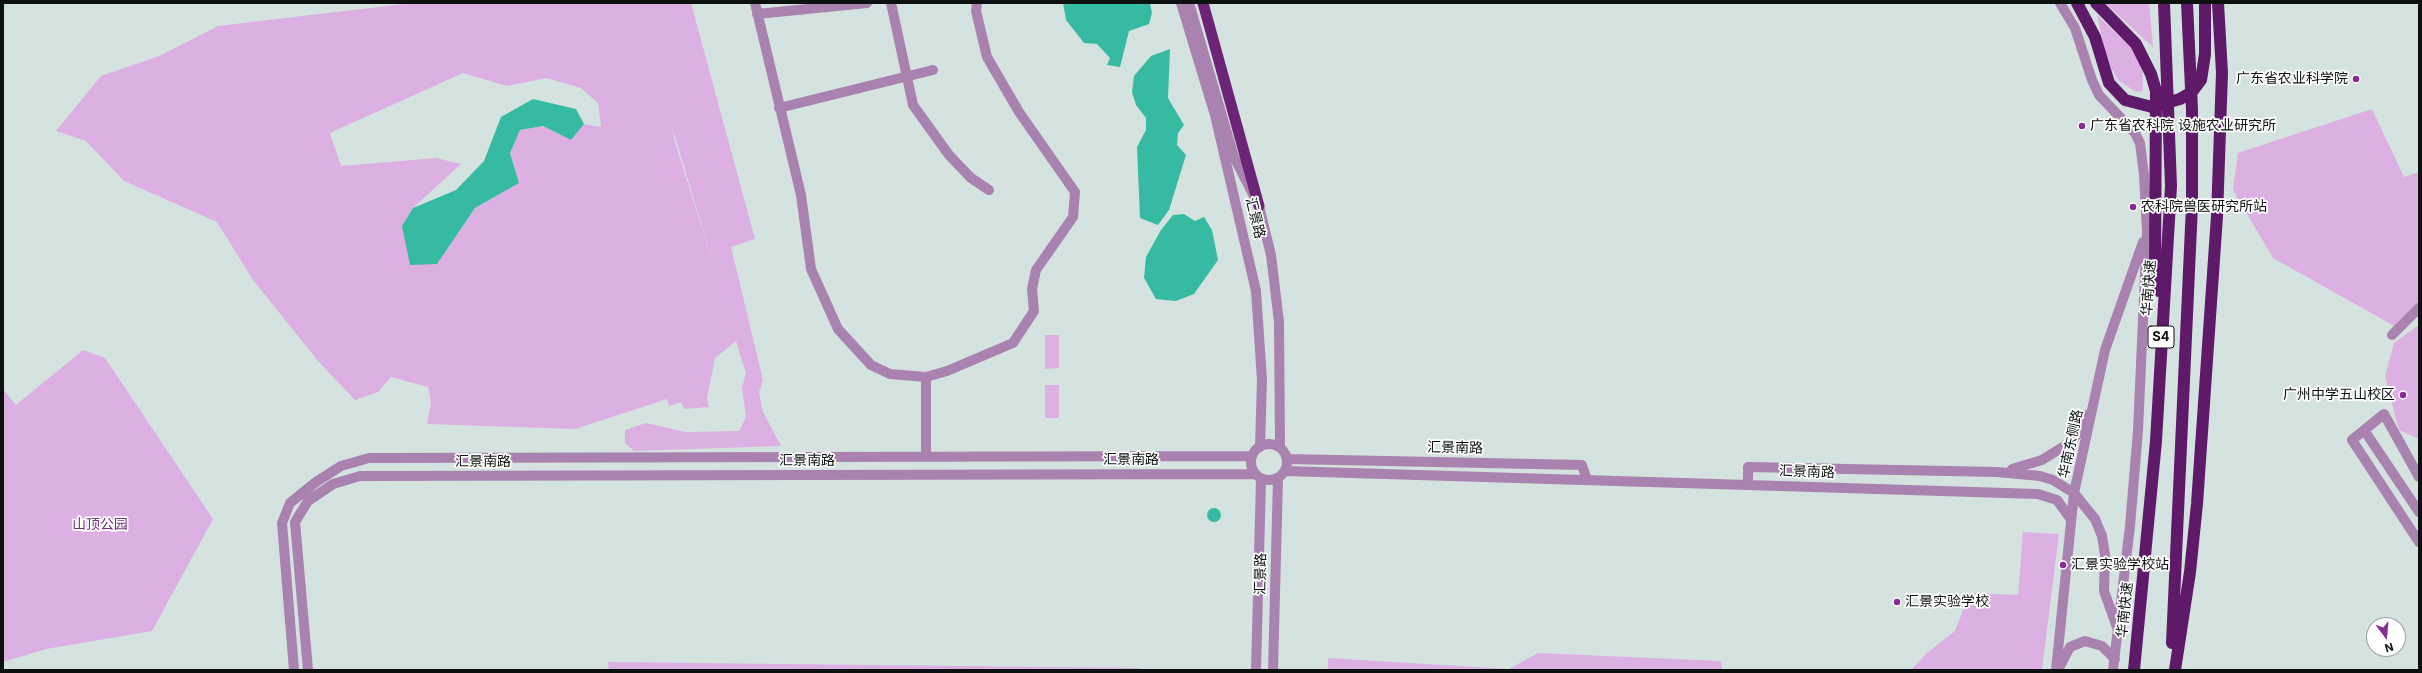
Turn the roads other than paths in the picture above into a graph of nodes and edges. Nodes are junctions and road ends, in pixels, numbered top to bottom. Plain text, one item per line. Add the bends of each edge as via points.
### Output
1 (755, 3) edge
2 (866, 3) edge
3 (891, 3) edge
4 (977, 3) edge
5 (1181, 3) edge
6 (1189, 3) edge
7 (1203, 3) edge
8 (2060, 3) edge
9 (2077, 3) edge
10 (2096, 3) edge
11 (2164, 3) edge
12 (2187, 3) edge
13 (2205, 3) edge
14 (2218, 3) edge
15 (757, 14) junction
16 (933, 70) dead end
17 (906, 78) junction
18 (779, 108) junction
19 (989, 190) dead end
20 (1259, 206) junction
21 (2147, 231) junction
22 (2419, 308) edge
23 (2162, 313) junction
24 (2392, 335) dead end
25 (926, 377) junction
26 (2096, 394) junction
27 (2364, 430) junction
28 (1260, 447) junction
29 (1280, 448) junction
30 (1252, 456) junction
31 (926, 457) junction
32 (1288, 459) junction
33 (1286, 471) junction
34 (1998, 472) junction
35 (1258, 476) junction
36 (2419, 477) edge
37 (1278, 479) junction
38 (1587, 480) junction
39 (1748, 485) junction
40 (2074, 493) junction
41 (2419, 512) edge
42 (2070, 518) junction
43 (2419, 542) edge
44 (2118, 630) junction
45 (2115, 659) junction
46 (294, 670) edge
47 (308, 670) edge
48 (1256, 670) edge
49 (1273, 670) edge
50 (2057, 670) edge
51 (2113, 670) edge
52 (2134, 670) edge
53 (2171, 670) edge
54 (2175, 670) edge

1 - 15 street
2 - 15 street
3 - 17 street
4 - 25 street via 976,11 987,57 1019,112 1076,192 1073,217 1036,270 1032,290 1034,311 1013,343 947,371
5 - 28 street, 汇景路 via 1215,115 1256,291 1262,380
6 - 20 street, 汇景路 via 1234,157
7 - 20 highway
8 - 21 street, 华南东侧路 via 2076,28 2099,95 2135,133 2140,143
9 - 13 highway, bridge via 2092,31 2108,83 2125,100 2152,107 2180,99 2192,92 2201,80 2206,54
10 - 23 highway via 2136,44 2148,67 2156,91 2155,268
11 - 23 highway, 华南快速 / S4 via 2171,186
12 - 53 highway, S4 via 2192,110 2192,204
14 - 54 highway via 2222,111 2214,263 2197,504
15 - 18 street
16 - 17 street
17 - 18 street
17 - 19 street via 912,105 949,155 967,174
18 - 25 street via 801,194 811,269 838,329 871,365 890,374
20 - 29 street, 汇景路 via 1271,255 1279,322
21 - 26 street, 华南东侧路 via 2105,350
21 - 44 street, 华南东侧路 via 2138,431
22 - 24 street
23 - 52 highway, 华南快速 / S4 via 2156,442
25 - 31 street
26 - 34 street via 2082,426 2066,445 2042,460
26 - 40 street, 华南东侧路
27 - 36 street via 2384,414
27 - 41 street
27 - 43 street via 2352,440
28 - 29 street via 1270,444
28 - 30 street
29 - 32 street
30 - 31 street, 汇景南路
30 - 35 street via 1251,462
31 - 46 street, 汇景南路 via 369,458 342,466 316,482 290,503 282,523
32 - 33 street
32 - 38 street, 汇景南路 via 1582,465
33 - 37 street
33 - 38 street, 汇景南路
34 - 39 street, 汇景南路 via 1748,467
34 - 40 street via 2040,476 2064,485
35 - 37 street
35 - 47 street, 汇景南路 via 360,476 333,484 308,501 295,522
35 - 48 street, 汇景路
37 - 49 street, 汇景路
38 - 39 street, 汇景南路
39 - 42 street, 汇景南路 via 2026,493 2049,496 2057,500
40 - 42 street, 华南东侧路
40 - 44 street via 2095,519 2102,536 2105,555 2104,591
42 - 50 street, 华南东侧路
44 - 45 street, 华南东侧路
45 - 50 street via 2102,646 2085,641 2070,647
45 - 51 street, 华南东侧路

